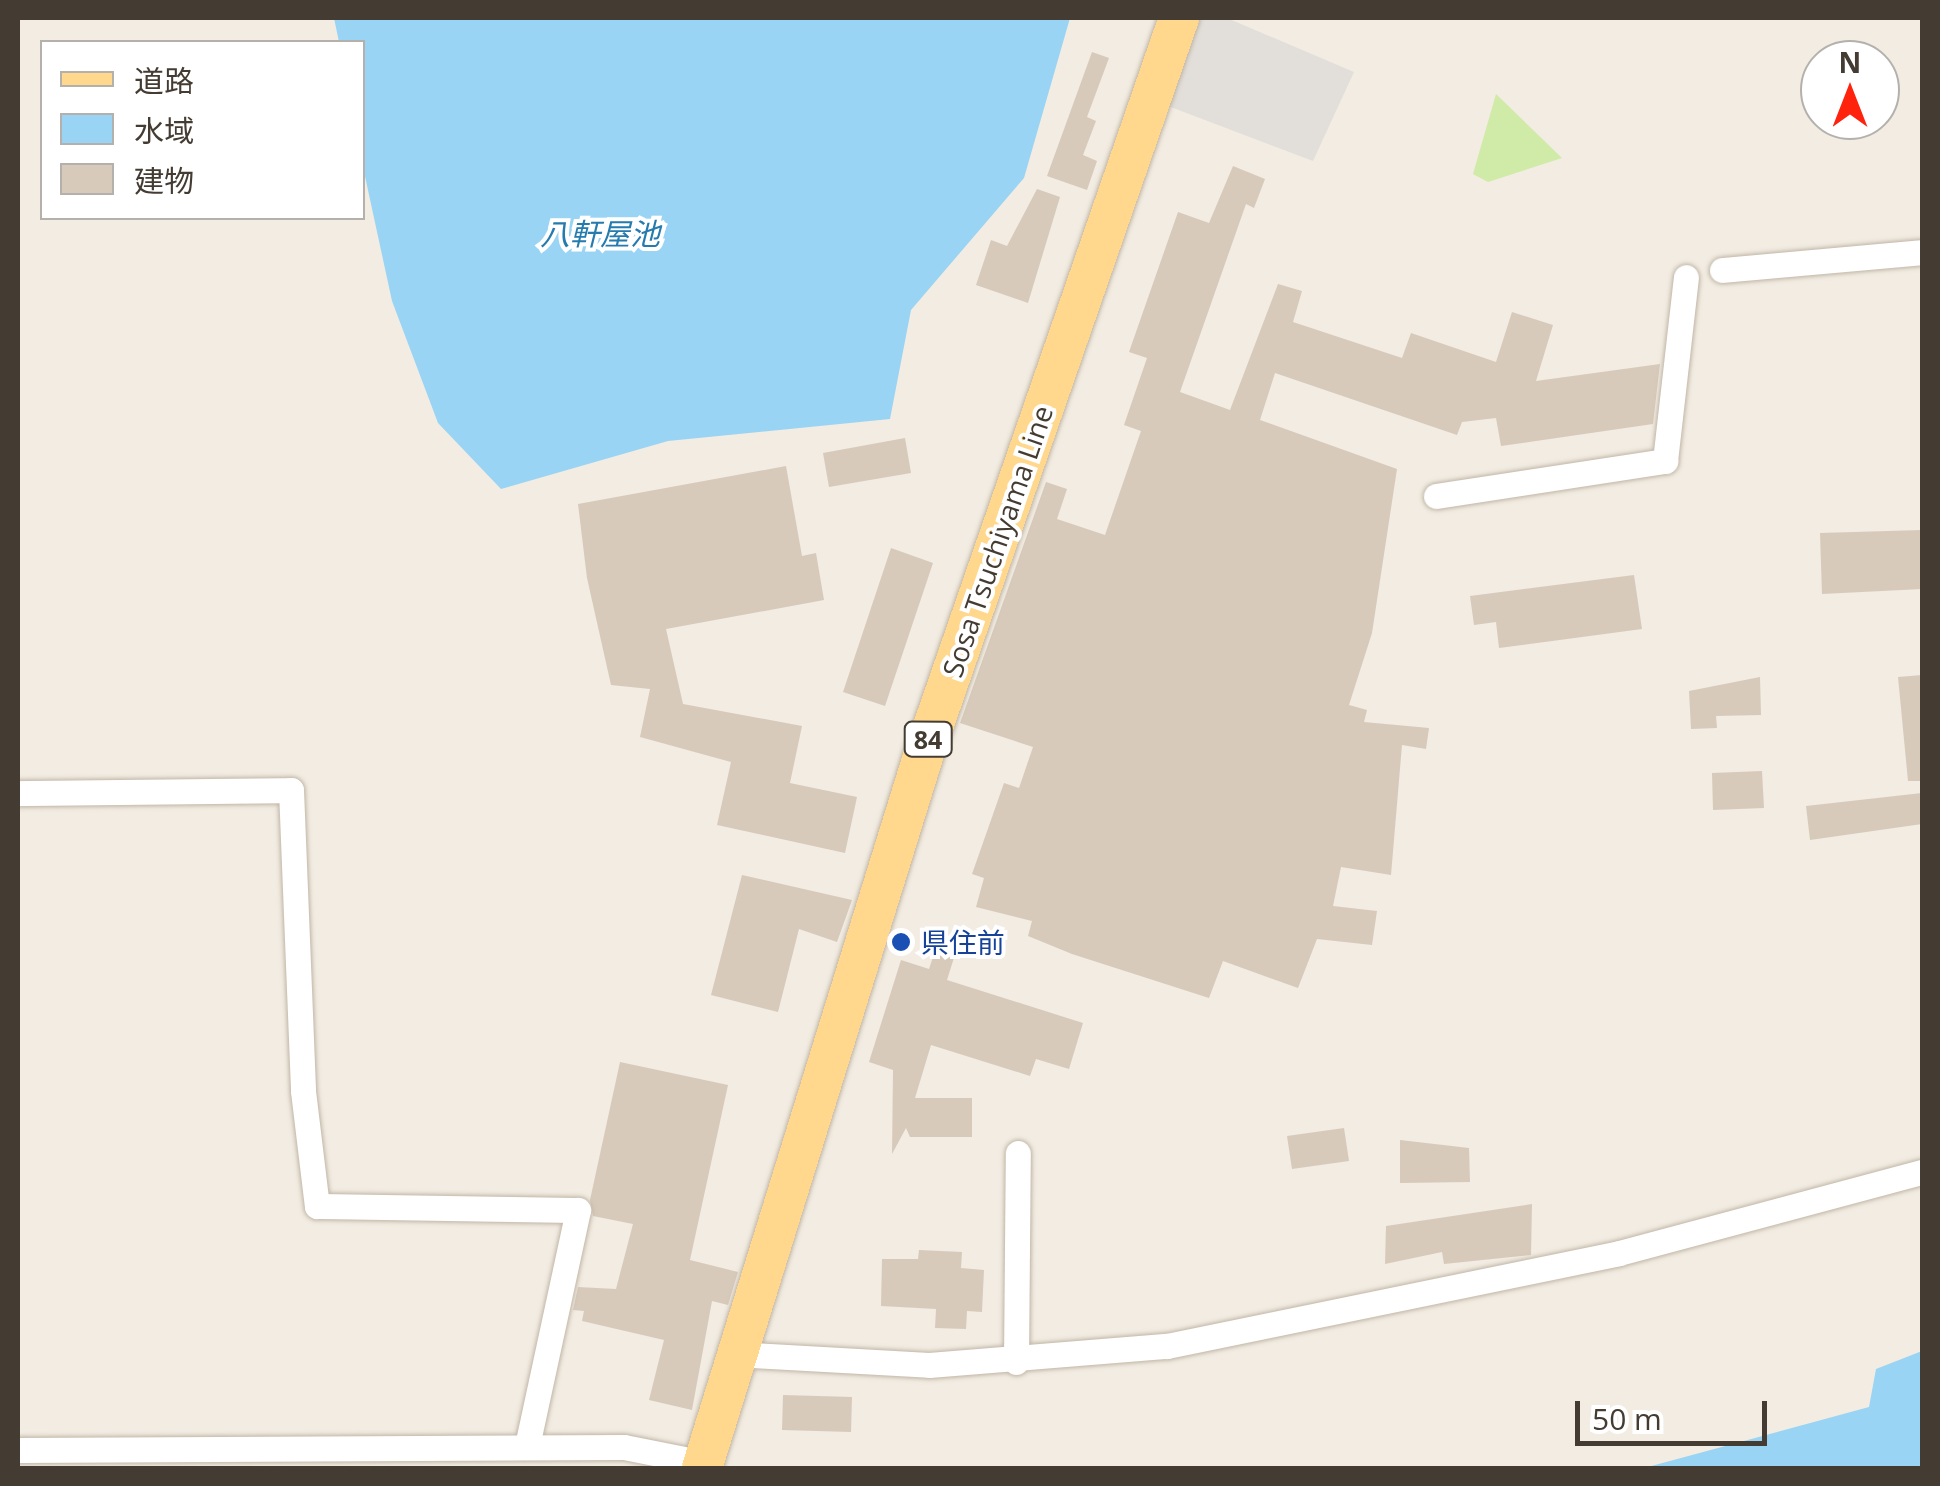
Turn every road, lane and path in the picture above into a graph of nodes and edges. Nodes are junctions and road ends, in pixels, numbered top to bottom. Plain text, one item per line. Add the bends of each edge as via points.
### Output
1 (1179, 18) edge
2 (1922, 252) edge
3 (1722, 270) dead end
4 (1686, 277) dead end
5 (1436, 496) dead end
6 (18, 793) edge
7 (1018, 1153) dead end
8 (1922, 1172) edge
9 (734, 1354) junction
10 (1016, 1362) junction
11 (528, 1446) junction
12 (18, 1450) edge
13 (703, 1466) edge

1 - 9 main road, Sosa Tsuchiyama Line / 84 via 926,746
2 - 3 street
4 - 5 street via 1665,461
6 - 11 street via 292,790 303,1091 318,1206 578,1210
7 - 10 street
8 - 10 street via 1313,1322
9 - 10 street
9 - 13 main road, Sosa Tsuchiyama Line / 84
11 - 12 street
11 - 13 street via 624,1447

